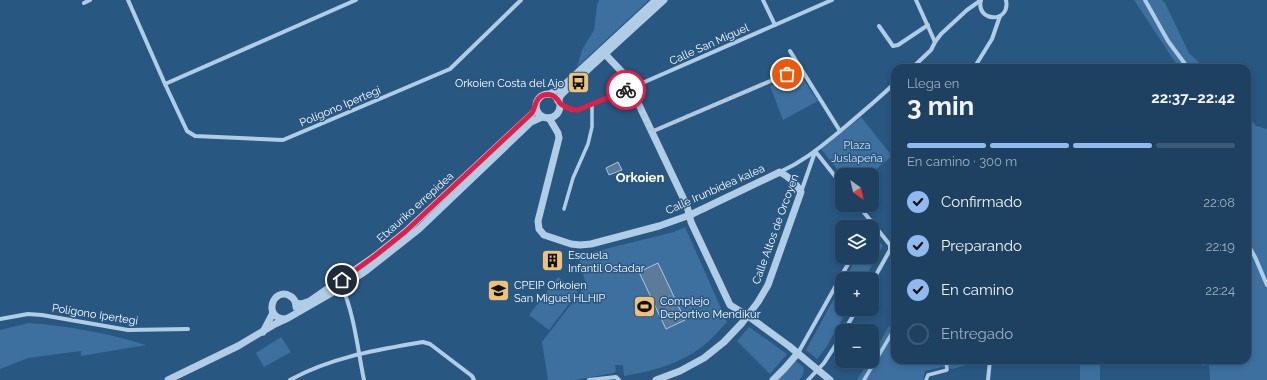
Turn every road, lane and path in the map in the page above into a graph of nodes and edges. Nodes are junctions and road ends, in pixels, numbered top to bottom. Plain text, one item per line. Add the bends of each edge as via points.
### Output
1 (90, 0) edge
2 (128, 0) edge
3 (356, 0) edge
4 (521, 0) edge
5 (656, 0) edge
6 (664, 0) edge
7 (763, 0) edge
8 (832, 0) edge
9 (916, 0) edge
10 (981, 0) edge
11 (1006, 0) edge
12 (1145, 0) edge
13 (84, 3) dead end
14 (1000, 16) junction
15 (775, 25) junction
16 (928, 25) junction
17 (878, 26) dead end
18 (935, 42) junction
19 (790, 51) dead end
20 (605, 54) junction
21 (916, 64) edge
22 (976, 64) edge
23 (1185, 64) edge
24 (801, 68) junction
25 (165, 84) junction
26 (891, 87) edge
27 (631, 88) junction
28 (550, 94) junction
29 (559, 102) junction
30 (592, 104) junction
31 (536, 108) junction
32 (545, 118) junction
33 (840, 131) junction
34 (651, 132) junction
35 (815, 151) junction
36 (780, 172) junction
37 (835, 176) edge
38 (801, 192) junction
39 (564, 209) dead end
40 (864, 212) edge
41 (690, 215) junction
42 (870, 220) edge
43 (879, 230) edge
44 (891, 243) edge
45 (891, 248) edge
46 (1251, 250) edge
47 (848, 264) edge
48 (878, 272) edge
49 (1267, 285) edge
50 (342, 287) junction
51 (296, 303) junction
52 (273, 313) junction
53 (748, 316) junction
54 (288, 318) junction
55 (0, 319) edge
56 (188, 329) dead end
57 (263, 332) junction
58 (891, 335) edge
59 (835, 346) edge
60 (798, 353) junction
61 (358, 354) junction
62 (946, 364) edge
63 (990, 364) edge
64 (818, 369) junction
65 (172, 379) edge
66 (290, 380) edge
67 (364, 380) edge
68 (474, 380) edge
69 (589, 380) edge
70 (619, 380) edge
71 (656, 380) edge
72 (773, 380) edge
73 (808, 380) edge
74 (830, 380) edge
75 (864, 380) edge
76 (926, 380) edge
77 (988, 380) edge

1 - 13 street
2 - 25 street, Polígono Ipertegi
3 - 25 street
4 - 25 street, Polígono Ipertegi via 450,69 283,140 195,136 187,131
5 - 28 street via 563,86
6 - 20 street
7 - 15 street
8 - 15 street, Calle San Miguel
9 - 16 street
10 - 14 street via 980,8 985,15 991,18
10 - 18 street via 967,10
11 - 14 street via 1007,8
12 - 23 street via 1168,41
14 - 22 street via 992,39
15 - 27 street, Calle San Miguel
16 - 17 street via 893,46
16 - 18 street
18 - 21 street via 931,50
19 - 24 street
20 - 27 street via 622,72
20 - 29 street via 561,95
24 - 33 street
24 - 34 street
26 - 33 street, Calle Irunbidea kalea
27 - 30 street, Calle San Miguel
27 - 34 street
28 - 29 street
28 - 31 street via 539,98
29 - 30 street, Calle San Miguel via 572,110
29 - 32 street via 558,113 552,118
30 - 39 street via 592,127 588,144 573,178
31 - 32 street via 539,115
31 - 51 street, Etxauriko errepidea via 405,232 310,301
32 - 41 street, Calle Irunbidea kalea via 558,133 559,138 538,221 539,229 544,235 571,244 591,244
32 - 50 street, Etxauriko errepidea via 531,122 419,229
33 - 35 street, Calle Irunbidea kalea
34 - 41 street
35 - 36 street, Calle Irunbidea kalea
35 - 37 street
35 - 38 street, Calle Altos de Orcoyen
36 - 38 street via 788,176
36 - 41 street, Calle Irunbidea kalea
38 - 53 street, Calle Altos de Orcoyen via 768,285
40 - 42 street
41 - 53 street via 730,305
43 - 44 street
45 - 48 street
46 - 49 street
47 - 60 street
50 - 54 street, Etxauriko errepidea
50 - 61 street via 349,306
51 - 52 street via 290,296 282,294 273,301
51 - 54 street via 296,310
52 - 54 street via 278,318
52 - 57 street
53 - 60 street
53 - 71 street, Calle Altos de Orcoyen via 724,342 704,358
54 - 57 street, Etxauriko errepidea
55 - 56 street, Polígono Ipertegi via 28,314 128,330
57 - 65 street, Etxauriko errepidea
58 - 75 street
59 - 64 street
60 - 64 street
60 - 72 street
61 - 66 street via 323,364
61 - 67 street
61 - 68 street via 423,342 430,344
62 - 76 street via 947,370 928,374
63 - 77 street
64 - 73 street
64 - 74 street
69 - 70 street via 612,376

